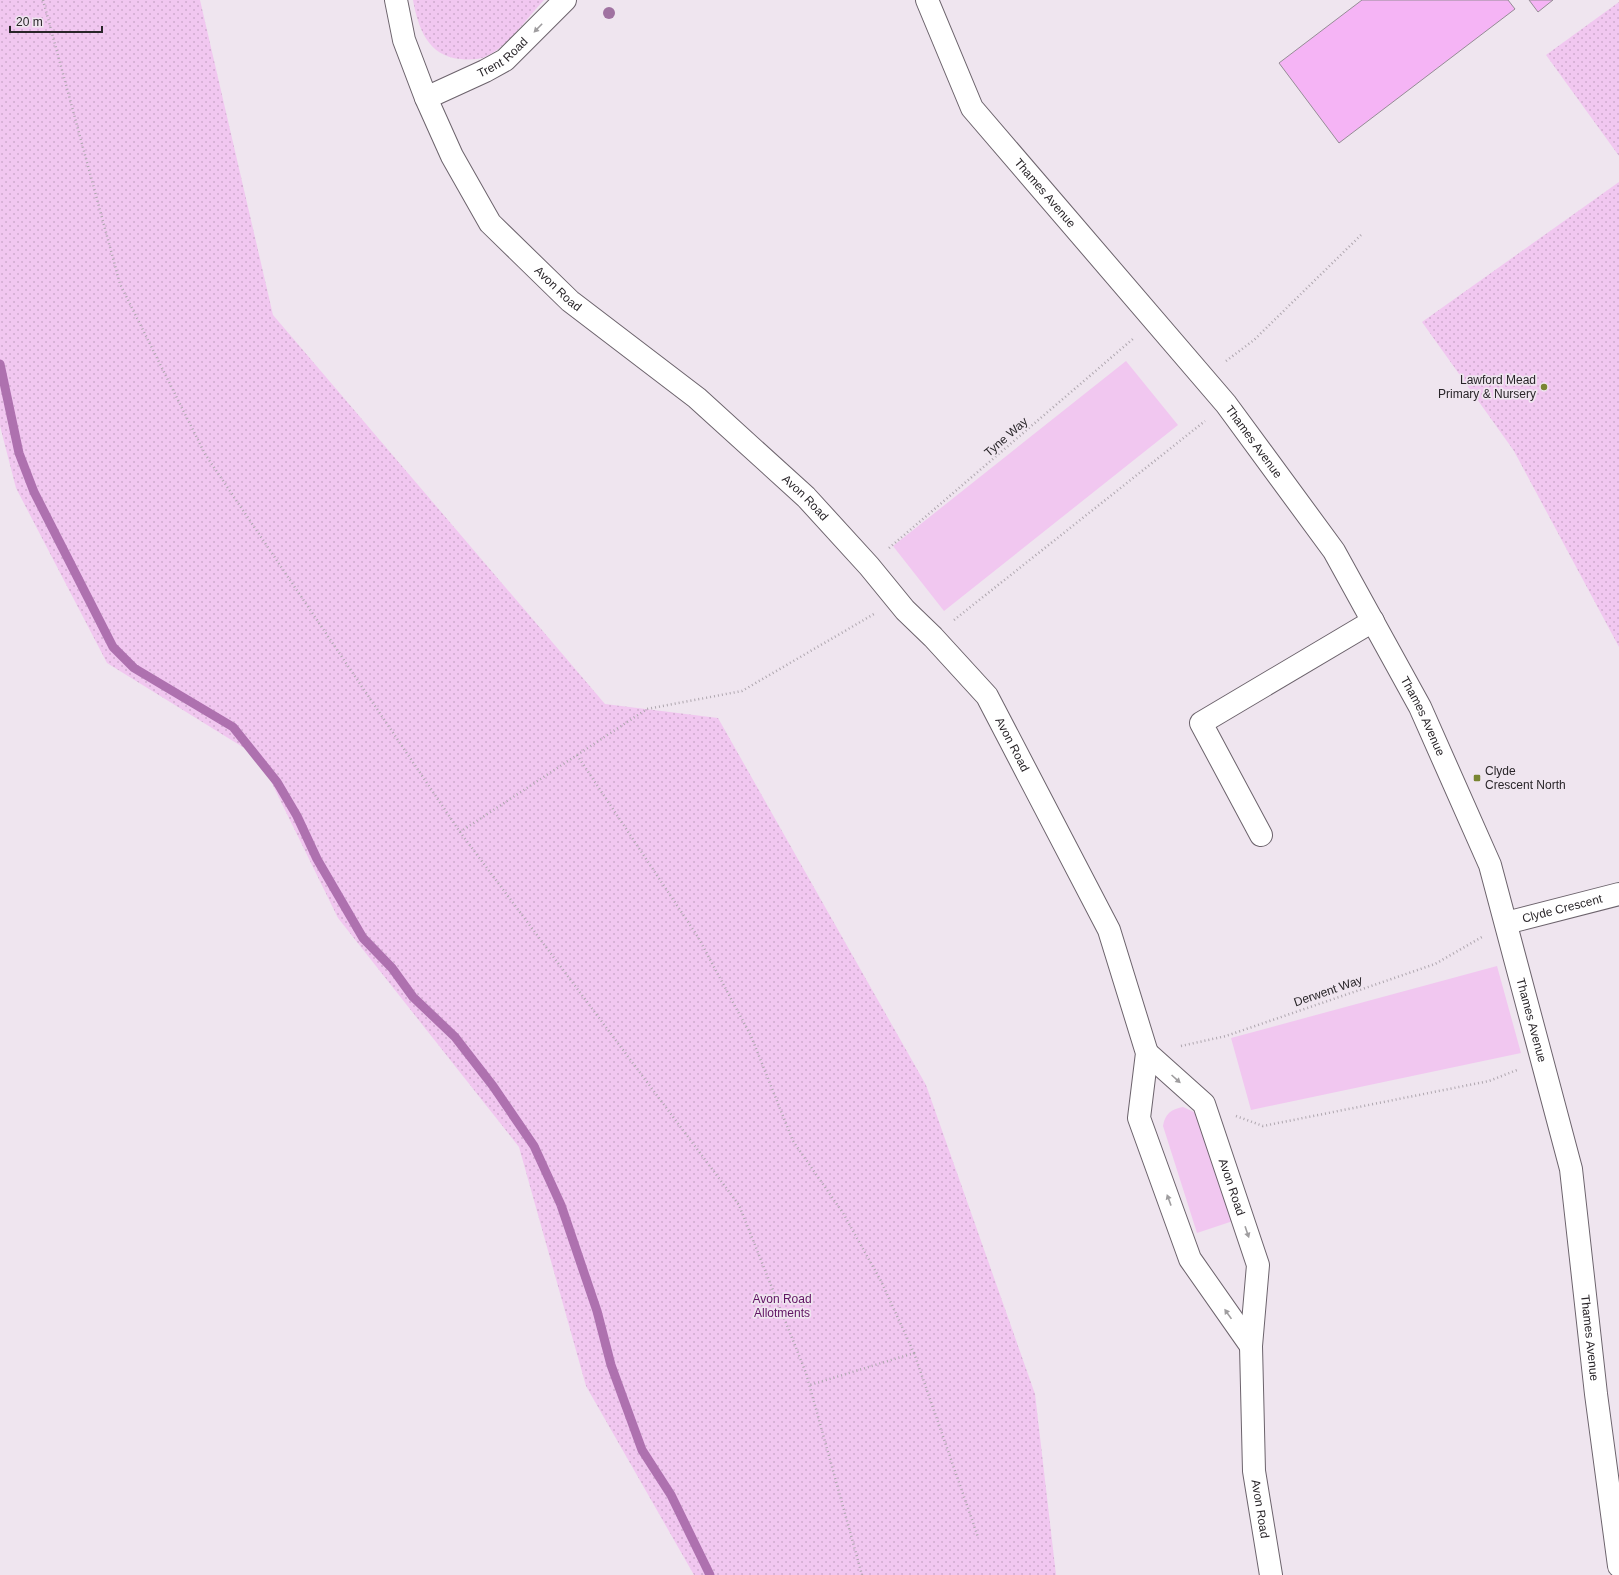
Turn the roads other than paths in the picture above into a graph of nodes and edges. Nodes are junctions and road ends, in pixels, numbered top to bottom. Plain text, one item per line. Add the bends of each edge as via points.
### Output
1 (396, 0) edge
2 (565, 0) edge
3 (927, 0) edge
4 (426, 98) junction
5 (1373, 621) junction
6 (1261, 835) dead end
7 (1619, 894) edge
8 (1506, 922) junction
9 (1147, 1053) junction
10 (1251, 1346) junction
11 (1619, 1566) edge
12 (1271, 1575) edge

1 - 4 street, Avon Road via 404,40
2 -> 4 street, Trent Road via 505,60
3 - 5 street, Thames Avenue via 972,108 1226,404 1334,551
4 - 9 street, Avon Road via 452,156 490,223 570,301 697,398 806,497 905,610 987,696 1109,930
5 - 6 street via 1201,723
5 - 8 street, Thames Avenue via 1420,707 1490,865
7 - 8 street, Clyde Crescent
8 - 11 street, Thames Avenue via 1571,1169 1596,1394
10 -> 9 street, Avon Road via 1190,1259 1139,1118
9 -> 10 street, Avon Road via 1204,1104 1258,1265
10 - 12 street, Avon Road via 1254,1471

